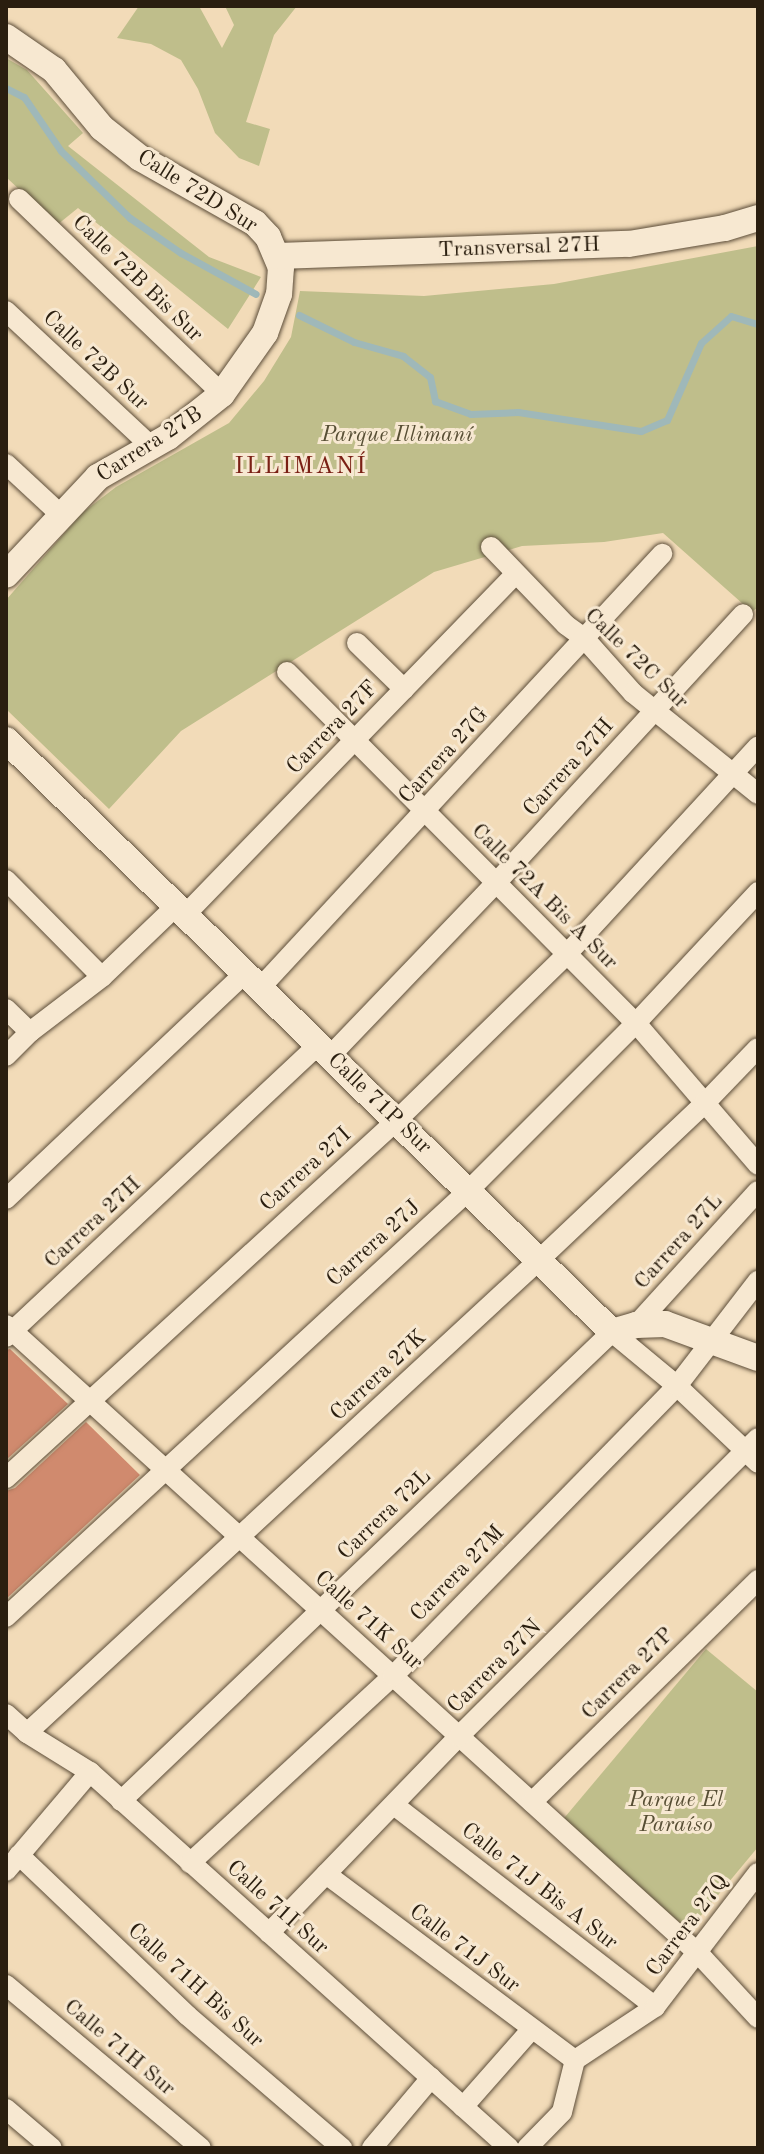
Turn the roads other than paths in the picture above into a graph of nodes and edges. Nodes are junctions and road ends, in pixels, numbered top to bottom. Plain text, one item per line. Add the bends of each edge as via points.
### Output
1 (6, 37) edge
2 (19, 199) dead end
3 (758, 218) edge
4 (278, 256) junction
5 (6, 311) edge
6 (222, 394) junction
7 (151, 446) junction
8 (6, 464) edge
9 (60, 514) junction
10 (491, 547) dead end
11 (662, 554) dead end
12 (6, 575) edge
13 (515, 575) junction
14 (743, 614) dead end
15 (584, 638) junction
16 (357, 643) dead end
17 (287, 672) dead end
18 (404, 689) junction
19 (654, 711) junction
20 (6, 740) edge
21 (354, 741) junction
22 (758, 746) edge
23 (731, 775) junction
24 (758, 794) edge
25 (425, 812) junction
26 (6, 880) edge
27 (496, 883) junction
28 (758, 892) edge
29 (181, 910) junction
30 (567, 954) junction
31 (102, 977) junction
32 (253, 981) junction
33 (6, 1009) edge
34 (636, 1023) junction
35 (30, 1032) junction
36 (758, 1048) edge
37 (324, 1051) junction
38 (6, 1056) edge
39 (705, 1103) junction
40 (396, 1121) junction
41 (758, 1165) edge
42 (468, 1191) junction
43 (758, 1191) edge
44 (6, 1199) edge
45 (539, 1260) junction
46 (758, 1281) edge
47 (624, 1328) junction
48 (8, 1331) edge
49 (712, 1339) junction
50 (758, 1358) edge
51 (677, 1386) junction
52 (89, 1400) junction
53 (754, 1451) edge
54 (164, 1468) junction
55 (6, 1478) edge
56 (241, 1538) junction
57 (758, 1580) edge
58 (320, 1610) junction
59 (6, 1617) edge
60 (393, 1676) junction
61 (6, 1714) edge
62 (27, 1733) junction
63 (459, 1736) junction
64 (90, 1772) junction
65 (121, 1801) junction
66 (532, 1802) junction
67 (394, 1805) junction
68 (13, 1863) edge
69 (190, 1863) junction
70 (326, 1874) junction
71 (756, 1880) edge
72 (269, 1933) junction
73 (699, 1954) junction
74 (6, 1985) edge
75 (655, 2007) junction
76 (758, 2018) edge
77 (531, 2030) junction
78 (575, 2060) junction
79 (431, 2078) junction
80 (463, 2107) junction
81 (6, 2109) edge
82 (52, 2148) edge
83 (201, 2148) edge
84 (342, 2148) edge
85 (372, 2148) edge
86 (509, 2148) edge
87 (527, 2148) edge

1 - 4 street, Calle 72D Sur via 54,70 102,128 140,158 255,223
2 - 6 street, Calle 72B Bis Sur
3 - 4 street, Transversal 27H via 629,244
4 - 6 street, Carrera 27B via 279,294 265,333
5 - 7 street, Calle 72B Sur
6 - 7 street, Carrera 27B
7 - 9 street, Carrera 27B via 98,477
8 - 9 street
9 - 12 street, Carrera 27B
10 - 13 street, Calle 72C Sur
11 - 15 street, Carrera 27G
13 - 15 street, Calle 72C Sur
13 - 18 street, Carrera 27F
14 - 19 street, Carrera 27H
15 - 19 street, Calle 72C Sur
15 - 25 street, Carrera 27G
16 - 18 street
17 - 21 street, Calle 72A Bis A Sur
18 - 21 street, Carrera 27F
19 - 23 street, Calle 72C Sur
19 - 27 street, Carrera 27H
20 - 29 street, Calle 71P Sur
21 - 25 street, Calle 72A Bis A Sur
21 - 29 street, Carrera 27F
22 - 23 street, Carrera 27I
23 - 24 street, Calle 72C Sur
23 - 30 street, Carrera 27I
25 - 27 street, Calle 72A Bis A Sur
25 - 32 street, Carrera 27G
26 - 31 street
27 - 30 street, Calle 72A Bis A Sur
27 - 37 street, Carrera 27H
28 - 34 street, Carrera 27J
29 - 31 street, Carrera 27F
29 - 32 street, Calle 71P Sur
30 - 34 street, Calle 72A Bis A Sur
30 - 40 street, Carrera 27I
31 - 35 street, Carrera 27F
32 - 37 street, Calle 71P Sur
32 - 44 street, Carrera 27G
33 - 35 street
34 - 39 street, Calle 72A Bis A Sur
34 - 42 street, Carrera 27J
35 - 38 street, Carrera 27F
36 - 39 street, Carrera 27K
37 - 40 street, Calle 71P Sur
37 - 48 street, Carrera 27H
39 - 41 street, Calle 72A Bis A Sur
39 - 45 street, Carrera 27K
40 - 42 street, Calle 71P Sur
40 - 52 street, Carrera 27I
42 - 45 street, Calle 71P Sur
42 - 54 street, Carrera 27J
43 - 47 street, Carrera 27L
45 - 47 street, Calle 71P Sur
45 - 56 street, Carrera 27K
46 - 49 street, Carrera 27M
47 - 49 street via 665,1324
47 - 51 street, Calle 71P Sur
47 - 58 street, Carrera 72L
48 - 52 street, Calle 71K Sur
49 - 50 street
49 - 51 street, Carrera 27M
51 - 53 street, Calle 71P Sur
51 - 60 street, Carrera 27M
52 - 54 street, Calle 71K Sur
52 - 55 street, Carrera 27I
53 - 63 street, Carrera 27N
54 - 56 street, Calle 71K Sur
54 - 59 street, Carrera 27J
56 - 58 street, Calle 71K Sur
56 - 62 street, Carrera 27K
57 - 66 street, Carrera 27P
58 - 60 street, Calle 71K Sur
58 - 65 street, Carrera 72L
60 - 63 street, Calle 71K Sur
60 - 69 street, Carrera 27M
61 - 62 street, Calle 71I Sur
62 - 64 street, Calle 71I Sur
63 - 66 street, Calle 71K Sur
63 - 67 street, Carrera 27N
64 - 65 street, Calle 71I Sur
64 - 68 street
65 - 69 street, Calle 71I Sur
66 - 73 street, Calle 71K Sur
67 - 70 street, Carrera 27N
67 - 75 street, Calle 71J Bis A Sur
68 - 84 street, Calle 71H Bis Sur
69 - 72 street, Calle 71I Sur
70 - 72 street, Carrera 27N
70 - 77 street, Calle 71J Sur
71 - 73 street, Carrera 27Q
72 - 79 street, Calle 71I Sur
73 - 75 street, Carrera 27Q
73 - 76 street, Calle 71K Sur
74 - 83 street, Calle 71H Sur
75 - 78 street, Carrera 27Q
77 - 78 street, Calle 71J Sur
77 - 80 street
78 - 87 street via 562,2112
79 - 80 street, Calle 71I Sur
79 - 85 street
80 - 86 street, Calle 71I Sur
81 - 82 street

